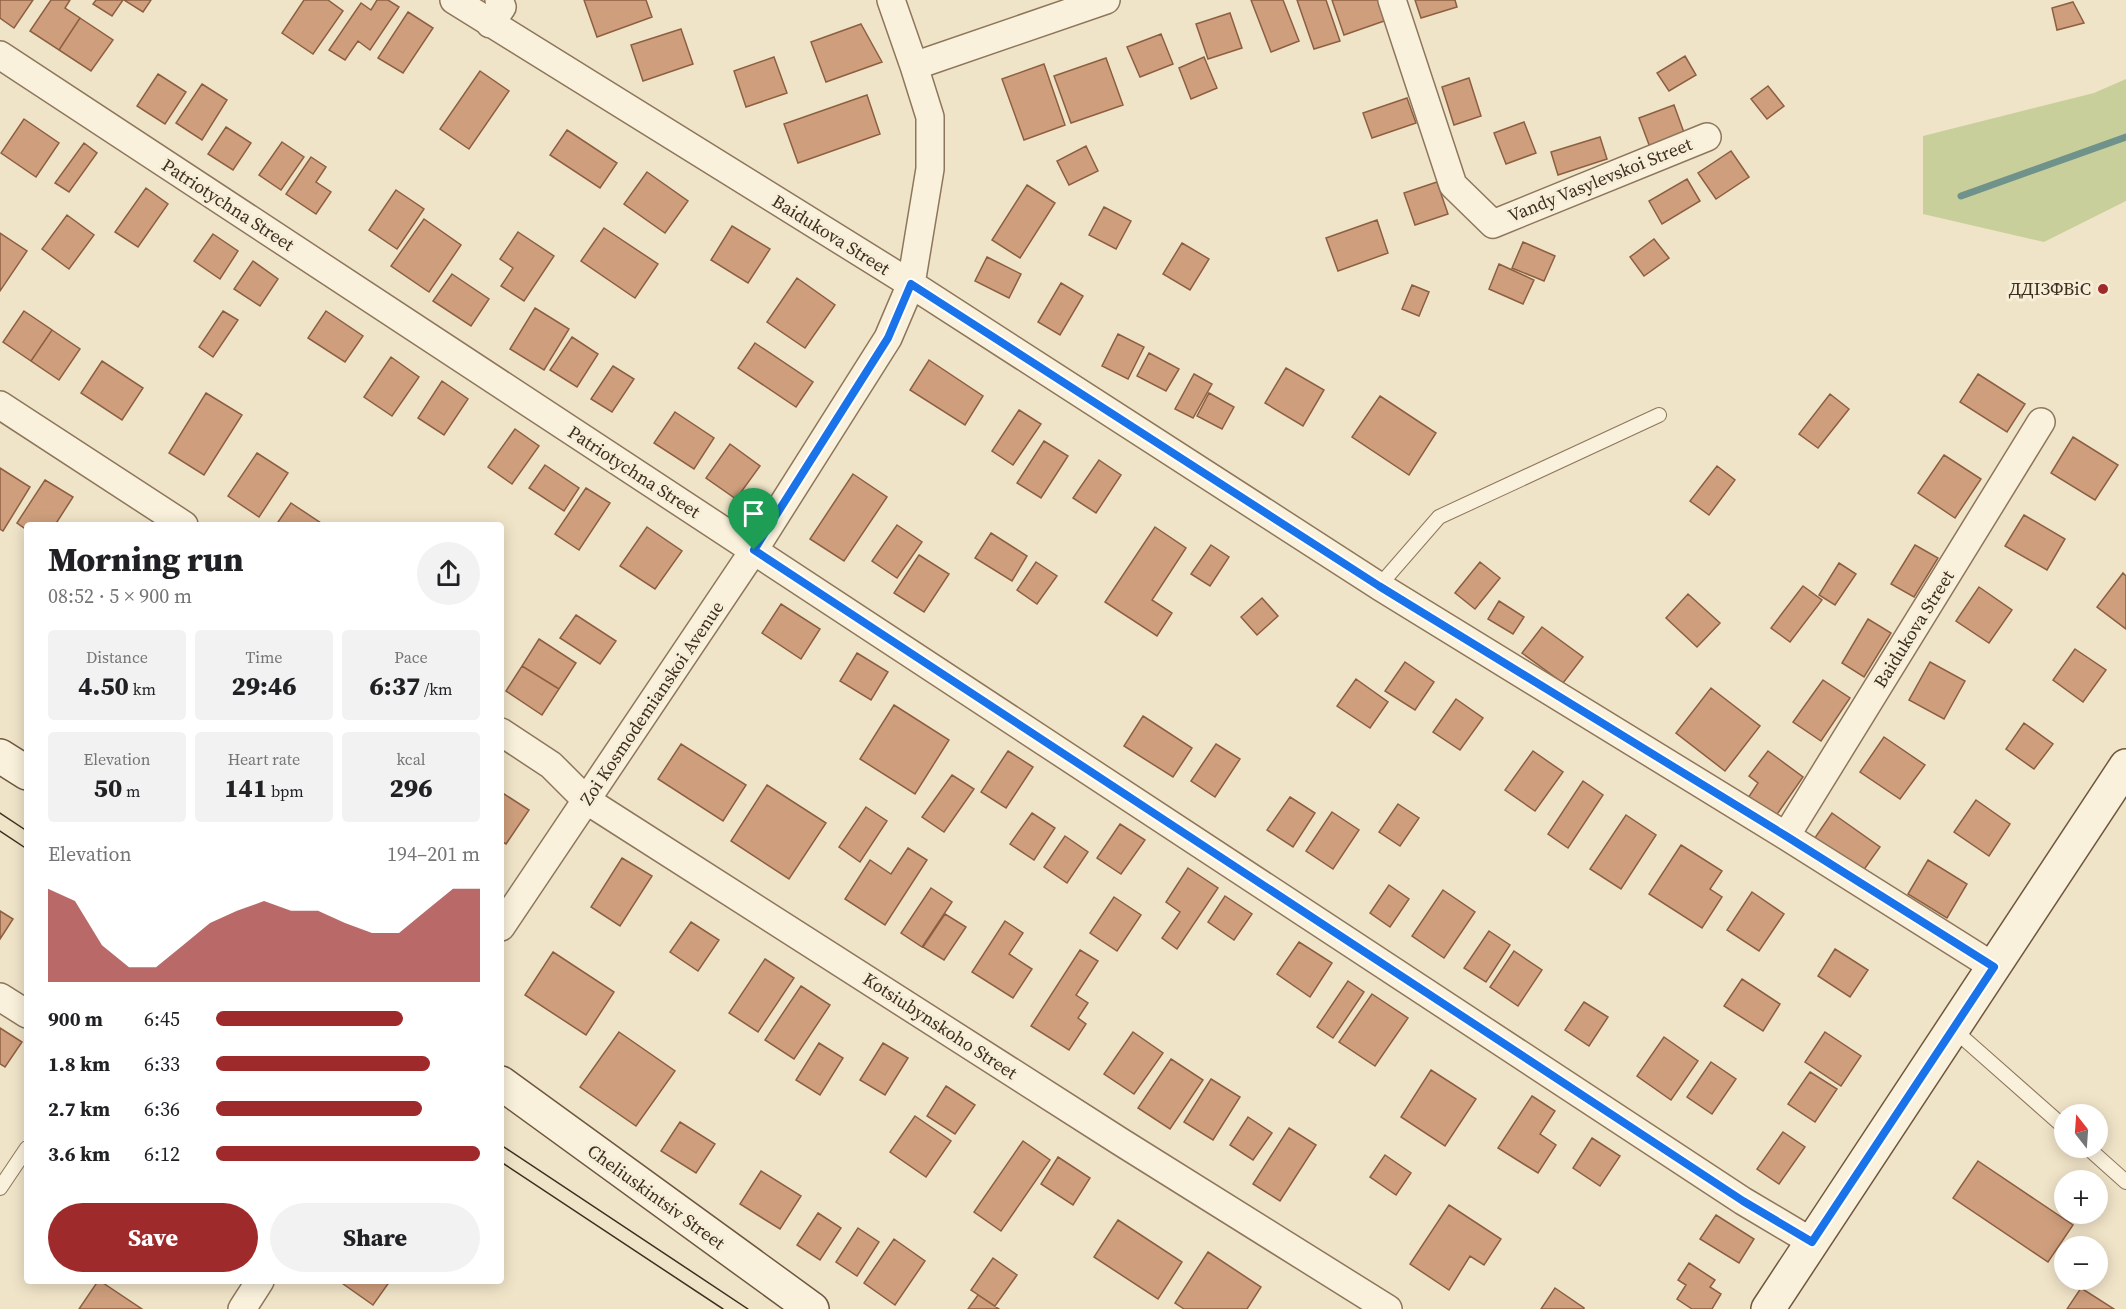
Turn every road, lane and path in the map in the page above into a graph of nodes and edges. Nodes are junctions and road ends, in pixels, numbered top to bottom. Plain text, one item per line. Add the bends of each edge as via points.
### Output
1 (454, 0) edge
2 (891, 0) edge
3 (1106, 0) edge
4 (1392, 0) edge
5 (494, 12) edge
6 (0, 55) edge
7 (914, 66) junction
8 (1707, 137) dead end
9 (911, 284) junction
10 (0, 405) edge
11 (1659, 415) dead end
12 (2042, 422) dead end
13 (179, 522) edge
14 (754, 550) junction
15 (1379, 586) junction
16 (504, 734) edge
17 (0, 756) edge
18 (2126, 766) edge
19 (24, 771) edge
20 (586, 800) junction
21 (1786, 836) junction
22 (504, 923) edge
23 (1994, 967) junction
24 (0, 996) edge
25 (24, 1012) edge
26 (1953, 1029) junction
27 (504, 1085) edge
28 (2054, 1118) edge
29 (24, 1152) edge
30 (2099, 1158) edge
31 (2126, 1182) edge
32 (0, 1188) edge
33 (1812, 1242) junction
34 (258, 1284) edge
35 (242, 1309) edge
36 (812, 1309) edge
37 (1388, 1309) edge
38 (1768, 1309) edge

1 - 5 street, Baidukova Street
2 - 7 street, Zoi Kosmodemianskoi Avenue
3 - 7 street
4 - 8 street, Vandy Vasylevskoi Street via 1453,185 1493,224
5 - 9 street, Baidukova Street
6 - 14 street, Patriotychna Street
7 - 9 street, Zoi Kosmodemianskoi Avenue via 930,117 930,169
9 - 14 street, Zoi Kosmodemianskoi Avenue via 888,338
9 - 15 street, Baidukova Street
10 - 13 street
11 - 15 lane via 1439,517
12 - 21 street, Baidukova Street
14 - 20 street, Zoi Kosmodemianskoi Avenue
14 - 33 street, Patriotychna Street via 1743,1201
15 - 21 street, Baidukova Street
16 - 20 street, Kotsiubynskoho Street via 551,765
17 - 19 main road
18 - 23 main road
20 - 22 street, Zoi Kosmodemianskoi Avenue
20 - 37 street, Kotsiubynskoho Street
21 - 23 street, Baidukova Street
23 - 26 main road
24 - 25 street
26 - 28 lane
26 - 33 main road
27 - 36 main road, Cheliuskintsiv Street
29 - 32 lane
30 - 31 lane
33 - 38 main road
34 - 35 street

